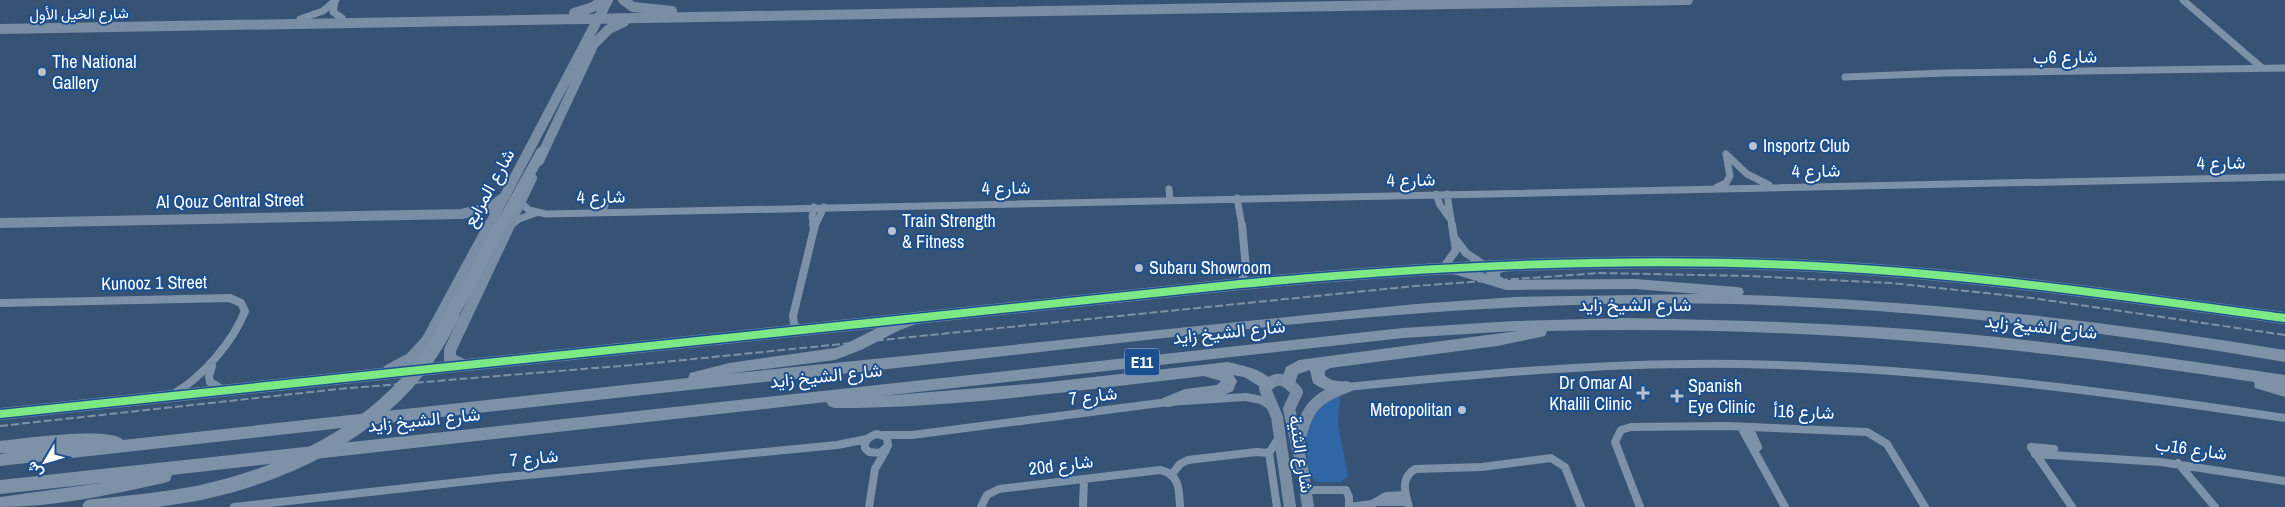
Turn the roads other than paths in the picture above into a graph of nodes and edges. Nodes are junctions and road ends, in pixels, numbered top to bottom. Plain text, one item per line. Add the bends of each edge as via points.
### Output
1 (336, 0) edge
2 (603, 0) edge
3 (608, 0) edge
4 (616, 0) edge
5 (623, 0) edge
6 (1420, 0) edge
7 (1688, 0) edge
8 (2183, 0) edge
9 (672, 12) junction
10 (571, 16) junction
11 (604, 16) junction
12 (342, 18) junction
13 (300, 19) junction
14 (634, 19) junction
15 (0, 24) edge
16 (0, 29) edge
17 (591, 32) junction
18 (594, 44) junction
19 (2262, 68) junction
20 (2285, 68) edge
21 (1845, 77) dead end
22 (543, 149) junction
23 (2285, 177) edge
24 (1779, 187) junction
25 (1715, 188) junction
26 (1169, 189) dead end
27 (1436, 194) junction
28 (1447, 194) junction
29 (504, 198) junction
30 (1237, 198) junction
31 (607, 200) dead end
32 (1170, 200) junction
33 (1018, 202) junction
34 (521, 203) junction
35 (814, 207) junction
36 (824, 207) junction
37 (1030, 209) dead end
38 (602, 212) junction
39 (538, 213) junction
40 (461, 214) junction
41 (296, 217) junction
42 (1451, 220) junction
43 (0, 223) edge
44 (305, 226) dead end
45 (488, 226) junction
46 (510, 226) junction
47 (814, 228) junction
48 (1456, 239) junction
49 (1486, 265) junction
50 (1512, 265) junction
51 (1246, 266) junction
52 (1440, 268) junction
53 (1262, 282) junction
54 (1240, 284) junction
55 (1500, 284) junction
56 (1767, 299) junction
57 (0, 303) edge
58 (793, 316) junction
59 (916, 318) junction
60 (2285, 318) edge
61 (1561, 325) junction
62 (801, 331) junction
63 (773, 333) junction
64 (427, 341) junction
65 (452, 346) junction
66 (2285, 356) edge
67 (214, 360) junction
68 (1326, 362) junction
69 (466, 365) junction
70 (2217, 370) junction
71 (1195, 373) junction
72 (380, 374) junction
73 (2285, 381) edge
74 (1289, 382) junction
75 (673, 385) junction
76 (1267, 385) junction
77 (1346, 387) junction
78 (229, 390) junction
79 (2285, 391) edge
80 (163, 397) junction
81 (811, 398) junction
82 (1168, 402) junction
83 (1275, 410) junction
84 (0, 414) edge
85 (2285, 418) edge
86 (1745, 427) junction
87 (884, 435) junction
88 (912, 436) junction
89 (1280, 436) junction
90 (867, 439) junction
91 (837, 445) junction
92 (123, 446) junction
93 (0, 447) edge
94 (887, 447) junction
95 (1298, 447) junction
96 (868, 452) junction
97 (1269, 453) junction
98 (0, 460) edge
99 (2178, 463) junction
100 (204, 464) junction
101 (2188, 465) junction
102 (875, 469) junction
103 (1172, 474) junction
104 (1081, 479) junction
105 (2285, 481) edge
106 (0, 487) edge
107 (1306, 490) junction
108 (2204, 494) junction
109 (1407, 501) edge
110 (0, 504) edge
111 (90, 507) edge
112 (234, 507) edge
113 (868, 507) edge
114 (981, 507) edge
115 (1082, 507) edge
116 (1180, 507) edge
117 (1277, 507) edge
118 (1290, 507) edge
119 (1308, 507) edge
120 (1349, 507) edge
121 (1580, 507) edge
122 (1640, 507) edge
123 (1785, 507) edge
124 (1926, 507) edge
125 (2072, 507) edge
126 (2214, 507) edge

1 - 12 street via 332,10
1 - 13 street via 323,11
2 - 10 main road
3 - 11 main road, شارع المرابع
4 - 11 main road, شارع المرابع
5 - 9 main road via 633,7
6 - 9 main road, شارع الخيل الأول
7 - 14 main road, شارع الخيل الأول
8 - 19 street
9 - 11 main road, شارع الخيل الأول
10 - 11 main road, شارع الخيل الأول
10 - 12 main road, شارع الخيل الأول
10 - 16 main road, شارع الخيل الأول
10 - 17 main road
11 - 14 main road, شارع الخيل الأول
11 - 17 main road, شارع المرابع
11 - 18 main road, شارع المرابع
12 - 13 main road, شارع الخيل الأول
13 - 15 main road, شارع الخيل الأول
14 - 18 main road via 612,27
17 - 29 main road, شارع المرابع
18 - 22 main road, شارع المرابع
19 - 20 street, شارع 6ب
19 - 21 street, شارع 6ب
22 - 34 main road, شارع المرابع
22 - 111 highway, bridge via 430,354 404,386 354,428 308,455 257,477 204,492
23 - 24 street, شارع 4
24 - 25 street, شارع 4
24 - 25 street via 1750,176 1726,154 1730,176 1726,183
25 - 28 street, شارع 4
26 - 32 street
27 - 28 street, شارع 4
27 - 30 street, شارع 4
27 - 42 street
28 - 42 street
29 - 40 main road, Al Qouz Central Street via 486,210
29 - 45 main road, شارع المرابع
30 - 32 street, شارع 4
30 - 51 street
31 - 38 street
32 - 33 street, شارع 4
33 - 36 street, شارع 4
33 - 37 street
34 - 39 street via 527,210
34 - 46 main road, شارع المرابع
35 - 36 street, شارع 4
35 - 38 street, شارع 4
35 - 47 street
36 - 47 street
38 - 39 street, شارع 4
39 - 46 street, شارع 4 via 519,219
40 - 41 main road, Al Qouz Central Street
40 - 45 main road, Al Qouz Central Street via 482,218
41 - 43 main road, Al Qouz Central Street via 76,227
41 - 44 main road
42 - 48 street
45 - 64 main road, شارع المرابع
46 - 65 main road, شارع المرابع
47 - 58 street
48 - 49 street via 1466,253
48 - 52 street via 1455,256
49 - 50 main road
49 - 52 main road
50 - 55 highway via 1493,271 1493,277
50 - 60 main road via 1749,263 1858,269 2029,284
51 - 53 street via 1253,277
51 - 54 street via 1246,278
52 - 53 main road
52 - 55 highway via 1463,271
53 - 54 main road
54 - 59 main road
55 - 56 highway via 1657,285 1726,290
56 - 66 highway, شارع الشيخ زايد / E11 via 2011,318 2140,333
56 - 75 highway, شارع الشيخ زايد / E11 via 1579,300 1426,307
57 - 67 street, Kunooz 1 Street via 234,299 243,305 244,315
58 - 62 street via 794,324
58 - 63 street
59 - 62 main road
59 - 75 highway via 836,354 710,372
61 - 68 highway via 1544,332 1497,341
61 - 70 highway, شارع الشيخ زايد / E11 via 1721,324 1875,331 2045,346
61 - 81 highway, شارع الشيخ زايد / E11 via 1402,333
62 - 63 main road
63 - 69 main road
64 - 65 main road via 432,351 441,352
64 - 72 main road, شارع المرابع via 410,359
65 - 69 main road via 450,358
67 - 78 street, Kunooz 1 Street via 210,382 218,389
67 - 80 street, Kunooz 1 Street via 190,384
68 - 74 highway via 1296,368 1289,374
68 - 77 highway via 1317,369 1318,379 1329,386
69 - 72 main road
70 - 73 highway, شارع الشيخ زايد / E11
70 - 79 highway
71 - 76 highway via 1235,368 1248,372
71 - 81 highway via 873,403
71 - 82 highway via 1223,374 1229,384 1224,390 1185,395
72 - 78 main road
74 - 76 main road via 1277,380
74 - 95 main road, شارع الثنية via 1297,392 1289,409
75 - 92 highway, شارع الشيخ زايد / E11
76 - 83 main road, شارع الثنية via 1266,394
77 - 85 street via 1569,367 1738,364 1980,378
77 - 95 main road via 1324,396 1308,409
78 - 80 main road
80 - 84 main road
81 - 100 highway, شارع الشيخ زايد / E11
82 - 83 street, شارع 7 via 1251,398 1261,400
82 - 88 street, شارع 7
83 - 89 main road, شارع الثنية
86 - 122 street, شارع 16أ via 1631,427 1618,434 1616,447
86 - 123 street
86 - 124 street, شارع 16أ via 1855,430 1873,434 1887,444
87 - 88 street, شارع 7
87 - 90 street via 873,435
87 - 94 street via 888,440
88 - 94 street, شارع 7
89 - 97 street
89 - 118 main road, شارع الثنية
90 - 91 street, شارع 7
90 - 96 street via 864,445
91 - 96 street, شارع 7
91 - 112 street, شارع 7
92 - 93 highway via 95,439
92 - 98 highway, شارع الشيخ زايد / E11
94 - 96 street via 876,454
94 - 102 street
95 - 107 main road, شارع الثنية
96 - 102 street
97 - 103 street via 1188,460
97 - 117 street
99 - 101 street, شارع 16ب
99 - 108 street
99 - 125 street, شارع 16ب via 2033,450
100 - 106 highway, شارع الشيخ زايد / E11
100 - 110 highway via 128,484
101 - 105 street, شارع 16ب
101 - 108 street
102 - 113 street
103 - 104 street, 20d شارع via 1155,471
103 - 116 street via 1179,485
104 - 114 street, 20d شارع via 999,489 987,495
104 - 115 street
107 - 119 main road, شارع الثنية
107 - 120 street via 1346,490
108 - 126 street
109 - 120 street
109 - 121 street via 1405,477 1416,469 1482,467 1547,457 1565,467

